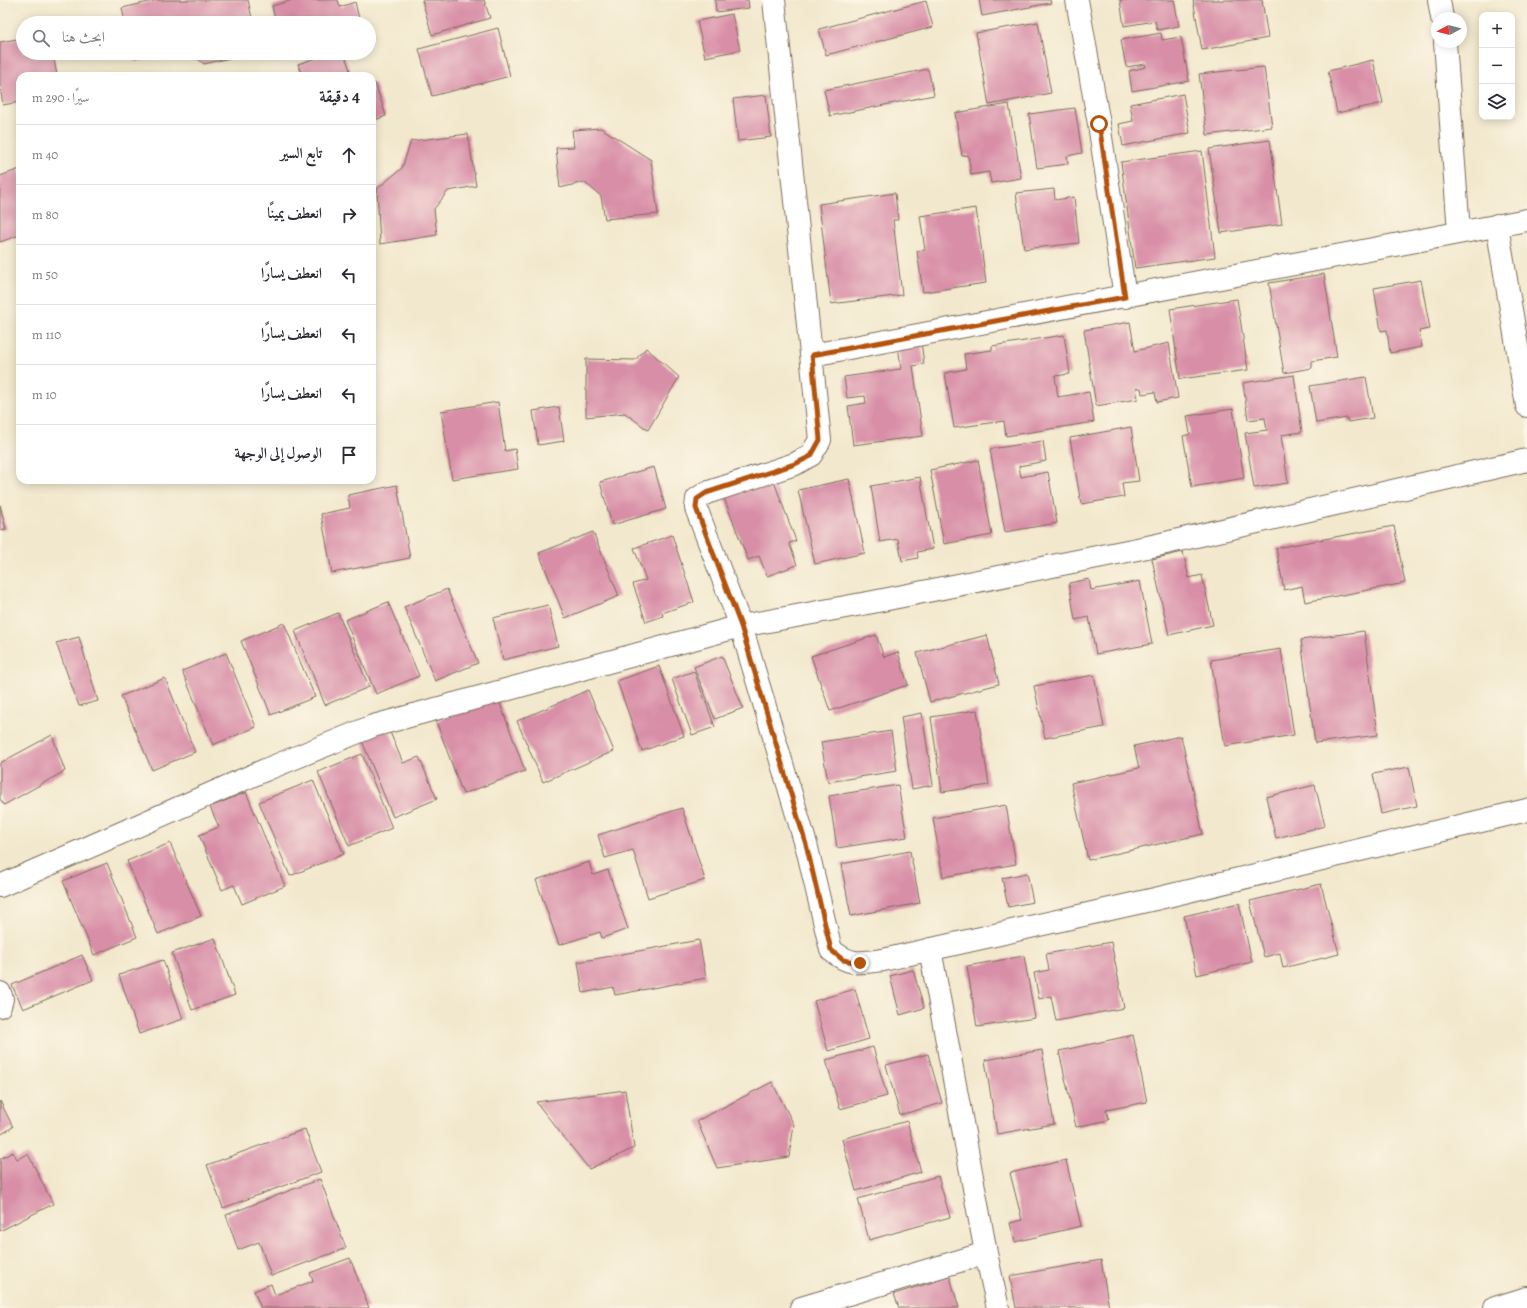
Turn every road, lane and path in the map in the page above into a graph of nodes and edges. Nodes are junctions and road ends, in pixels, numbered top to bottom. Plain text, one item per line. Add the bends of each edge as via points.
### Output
1 (774, 0) edge
2 (1077, 0) edge
3 (1440, 0) edge
4 (1441, 12) edge
5 (1445, 48) edge
6 (1527, 220) edge
7 (1497, 225) junction
8 (1460, 232) junction
9 (1125, 297) junction
10 (812, 355) junction
11 (1527, 406) edge
12 (1527, 460) edge
13 (741, 626) junction
14 (1527, 810) edge
15 (0, 886) edge
16 (930, 949) junction
17 (0, 993) edge
18 (0, 1006) edge
19 (986, 1253) junction
20 (1527, 1298) edge
21 (801, 1308) edge
22 (998, 1308) edge
23 (1495, 1308) edge

1 - 10 street
2 - 9 street
3 - 4 street
5 - 8 street
6 - 7 street
7 - 8 street
7 - 11 street
8 - 9 street
9 - 10 street
10 - 13 street via 820,440 811,456 795,464 706,493 697,499 696,508
12 - 13 street via 1157,544
13 - 15 street via 373,726 257,773
13 - 16 street via 807,848 831,950 843,960 860,963
14 - 16 street via 1154,899
16 - 19 street
17 - 18 street
19 - 21 street
19 - 22 street
20 - 23 street

